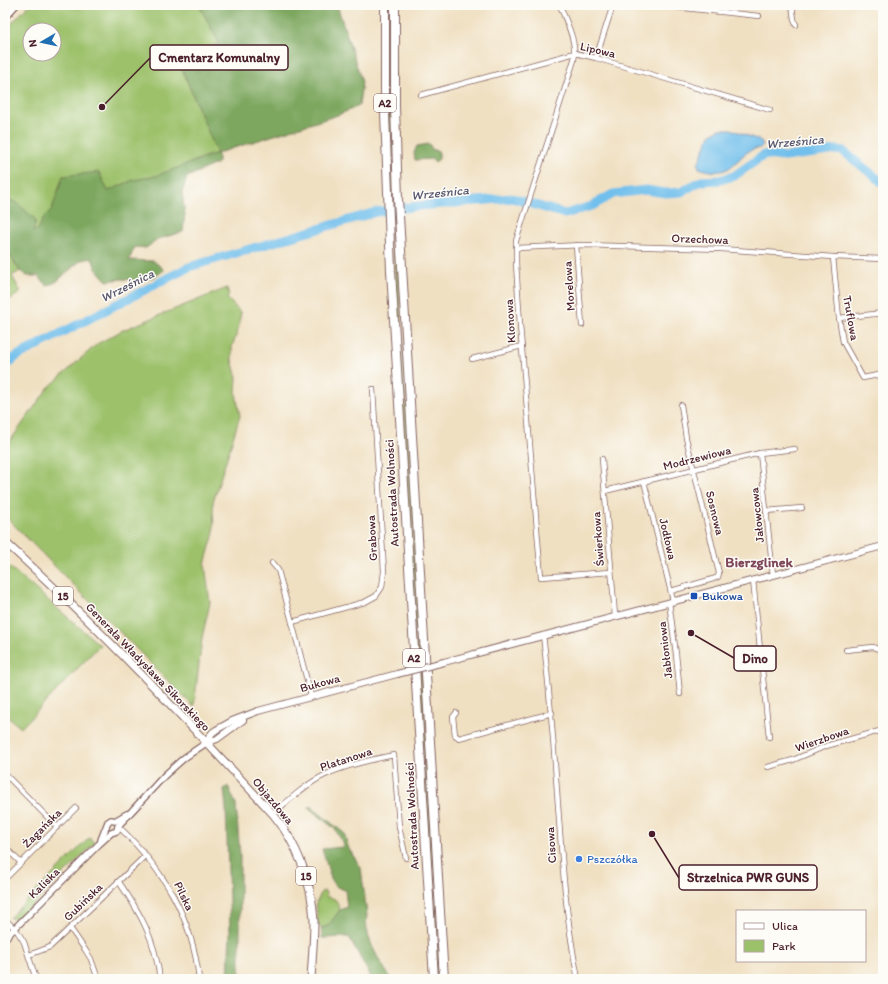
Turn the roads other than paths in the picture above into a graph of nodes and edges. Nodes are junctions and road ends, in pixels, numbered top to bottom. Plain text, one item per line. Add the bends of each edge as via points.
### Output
1 (16, 5) edge
2 (385, 5) edge
3 (396, 5) edge
4 (560, 5) edge
5 (613, 5) edge
6 (792, 5) edge
7 (666, 6) edge
8 (687, 7) edge
9 (5, 16) edge
10 (759, 16) dead end
11 (796, 25) dead end
12 (575, 53) junction
13 (596, 58) junction
14 (421, 95) dead end
15 (770, 110) dead end
16 (576, 245) junction
17 (516, 248) junction
18 (833, 257) junction
19 (883, 260) edge
20 (883, 312) edge
21 (839, 318) junction
22 (582, 325) dead end
23 (522, 346) junction
24 (472, 359) dead end
25 (883, 374) edge
26 (373, 389) dead end
27 (681, 405) dead end
28 (795, 449) dead end
29 (760, 453) junction
30 (602, 459) dead end
31 (693, 469) junction
32 (644, 481) junction
33 (604, 491) junction
34 (802, 508) dead end
35 (766, 511) junction
36 (5, 542) edge
37 (883, 546) edge
38 (272, 563) dead end
39 (611, 572) junction
40 (773, 575) junction
41 (753, 580) junction
42 (671, 591) junction
43 (671, 602) junction
44 (615, 616) junction
45 (292, 622) junction
46 (543, 635) junction
47 (846, 650) dead end
48 (883, 651) edge
49 (680, 694) dead end
50 (311, 696) junction
51 (456, 713) dead end
52 (552, 713) junction
53 (883, 730) edge
54 (769, 737) dead end
55 (206, 743) junction
56 (768, 767) dead end
57 (5, 774) edge
58 (76, 808) dead end
59 (273, 814) junction
60 (117, 823) junction
61 (57, 827) junction
62 (106, 828) junction
63 (113, 833) junction
64 (127, 834) junction
65 (99, 844) junction
66 (5, 847) edge
67 (146, 855) junction
68 (406, 858) dead end
69 (21, 863) junction
70 (5, 879) edge
71 (119, 882) junction
72 (5, 919) edge
73 (14, 928) junction
74 (70, 928) junction
75 (5, 938) edge
76 (29, 955) junction
77 (577, 974) dead end
78 (36, 979) edge
79 (98, 979) edge
80 (160, 979) edge
81 (199, 979) edge
82 (311, 979) edge
83 (434, 979) edge
84 (444, 979) edge

1 - 9 street
2 - 83 highway, Autostrada Wolności / A2 via 385,113 389,220
3 - 84 highway, Autostrada Wolności / A2 via 398,199
4 - 12 street, Klonowa
5 - 13 street
6 - 11 street
7 - 8 street
8 - 10 street
12 - 13 street, Lipowa
12 - 14 street, Lipowa
12 - 17 street, Klonowa via 572,71 530,196
13 - 15 street, Lipowa
16 - 17 street, Orzechowa
16 - 18 street, Orzechowa via 721,249
16 - 22 street, Morelowa
17 - 23 street, Klonowa
18 - 19 street, Orzechowa
18 - 21 street, Truflowa
20 - 21 street
21 - 25 street, Truflowa via 843,342 863,378
23 - 24 street
23 - 39 street, Klonowa via 540,577
26 - 45 street, Grabowa via 384,571 382,587 376,596 365,602
27 - 31 street, Sosnowa
28 - 29 street, Modrzewiowa
29 - 31 street, Modrzewiowa
29 - 35 street, Jałowcowa
30 - 33 street, Świerkowa
31 - 32 street, Modrzewiowa
31 - 42 street, Sosnowa via 719,574 713,579
32 - 33 street, Modrzewiowa
32 - 42 street, Jodłowa
33 - 39 street, Świerkowa
34 - 35 street
35 - 40 street, Jałowcowa
36 - 55 main road, Generała Władysława Sikorskiego / 15 via 120,652
37 - 40 main road
38 - 45 street via 278,570
39 - 44 street, Świerkowa
40 - 41 main road
41 - 43 main road
41 - 54 street
42 - 43 street, Jodłowa
43 - 44 main road
43 - 49 street, Jabłoniowa
44 - 46 main road
45 - 50 street
46 - 50 main road, Bukowa, bridge
46 - 52 street, Cisowa
47 - 48 street via 873,647
50 - 55 main road, Bukowa via 232,722 212,733
51 - 52 street via 453,717 455,735 459,738
52 - 77 street, Cisowa via 570,941
53 - 56 street, Wierzbowa via 826,746
55 - 59 main road, Objazdowa / 15
55 - 60 street via 179,763 126,818
57 - 61 street
58 - 61 street, Żagańska
59 - 68 street, Platanowa via 326,774 394,755 399,827
59 - 82 main road, Objazdowa / 15 via 294,847 310,893 314,921
60 - 62 street via 111,820
60 - 63 street via 118,830
60 - 64 street, Pilska
61 - 69 street, Żagańska
62 - 63 street
62 - 65 street, Kaliska
63 - 64 street
63 - 65 street, Kaliska
64 - 67 street, Pilska
65 - 73 street, Kaliska
66 - 69 street
67 - 71 street, Gubińska
67 - 81 street, Pilska via 171,889 180,907 193,946
69 - 70 street, Żagańska
71 - 74 street, Gubińska
71 - 80 street via 149,934
72 - 73 street
73 - 75 street, Kaliska
73 - 76 street
74 - 76 street, Gubińska via 50,947
74 - 79 street via 86,951
76 - 78 street

